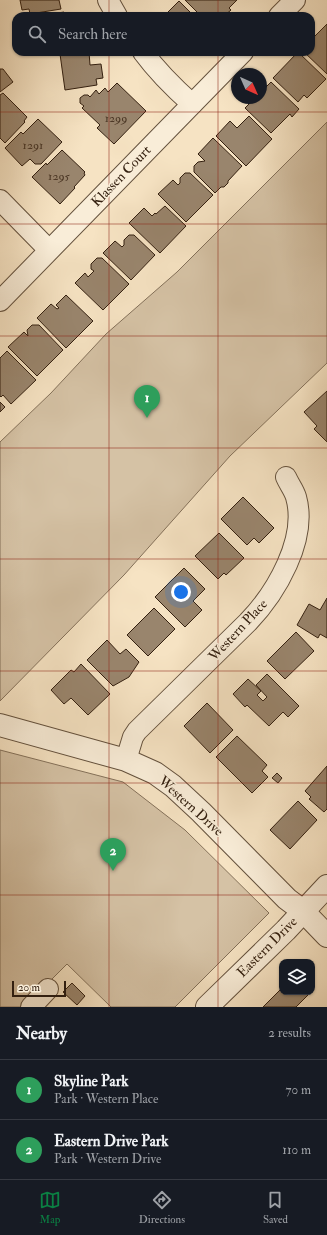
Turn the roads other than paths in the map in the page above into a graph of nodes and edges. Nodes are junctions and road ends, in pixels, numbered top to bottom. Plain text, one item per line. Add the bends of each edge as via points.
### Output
1 (108, 0) edge
2 (295, 0) edge
3 (116, 12) edge
4 (283, 12) edge
5 (146, 56) edge
6 (239, 56) edge
7 (192, 104) junction
8 (0, 200) edge
9 (50, 250) junction
10 (0, 301) edge
11 (286, 477) dead end
12 (0, 725) edge
13 (126, 760) junction
14 (327, 886) edge
15 (303, 911) junction
16 (327, 936) edge
17 (48, 989) dead end
18 (31, 1007) edge
19 (207, 1007) edge

1 - 3 street
2 - 4 street
5 - 7 street
6 - 7 street, Klassen Court
7 - 9 street, Klassen Court
8 - 9 street
9 - 10 street, Klassen Court
11 - 13 street, Western Place via 296,497 298,516 293,549 276,586 263,606 248,622 137,731
12 - 13 street, Western Drive
13 - 15 street, Western Drive via 155,773 173,786 287,899
14 - 15 street, Eastern Drive
15 - 16 street, Western Drive
15 - 19 street, Eastern Drive
17 - 18 street

